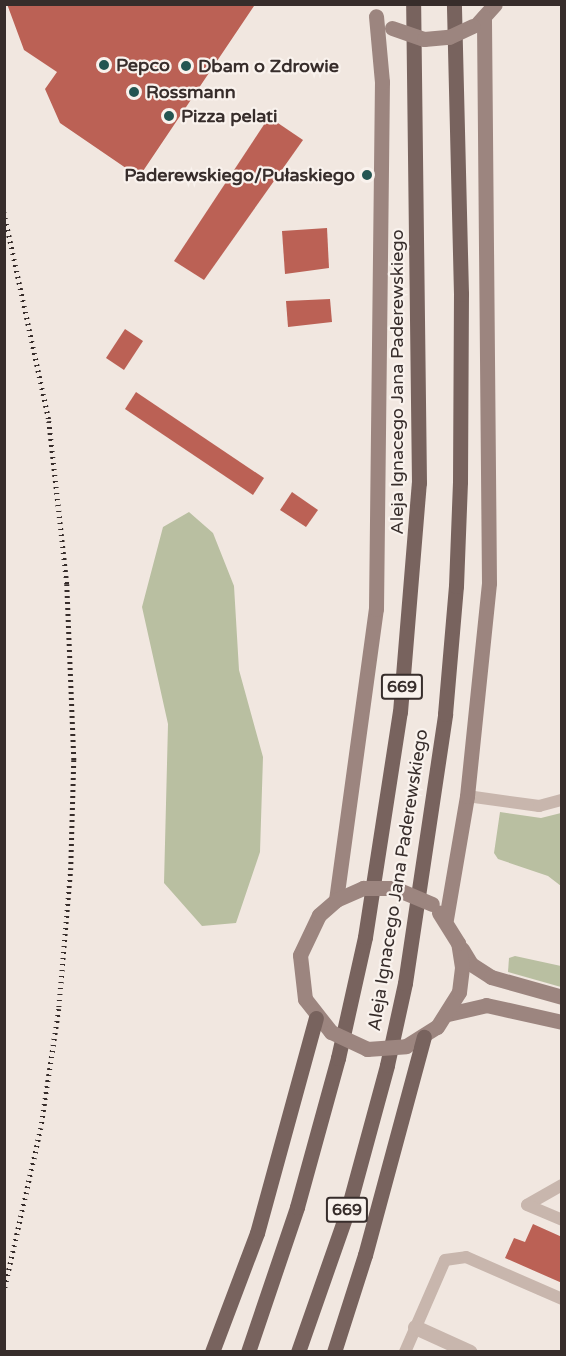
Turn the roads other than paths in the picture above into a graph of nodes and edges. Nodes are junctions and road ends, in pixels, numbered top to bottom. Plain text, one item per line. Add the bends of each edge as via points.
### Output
1 (413, 4) edge
2 (454, 4) edge
3 (495, 4) edge
4 (372, 10) edge
5 (479, 22) junction
6 (467, 796) junction
7 (561, 800) edge
8 (336, 900) junction
9 (446, 919) junction
10 (458, 943) junction
11 (561, 997) edge
12 (448, 1014) junction
13 (316, 1018) junction
14 (561, 1022) edge
15 (424, 1037) junction
16 (561, 1185) edge
17 (561, 1220) edge
18 (561, 1299) edge
19 (415, 1327) junction
20 (212, 1352) edge
21 (248, 1352) edge
22 (298, 1352) edge
23 (334, 1352) edge
24 (405, 1352) edge
25 (470, 1352) edge

1 - 21 main road, Aleja Ignacego Jana Paderewskiego / 669 via 419,483 400,712 365,937 338,1058 297,1207
2 - 22 main road, Aleja Ignacego Jana Paderewskiego / 669 via 461,294 460,470 456,586 445,714 405,983 387,1065 348,1209
3 - 5 street
4 - 5 street, bridge via 392,28 424,39 449,37
4 - 8 street via 382,82 376,609
5 - 6 street via 489,583
6 - 7 lane via 539,806
6 - 9 street
8 - 9 street, bridge via 363,888 394,888 432,904
8 - 13 street via 319,915 300,955 305,999
9 - 10 street
10 - 11 street via 471,964 491,977
10 - 12 street via 460,984
12 - 14 street via 486,1005
12 - 15 street
13 - 15 street, bridge via 330,1032 367,1049 406,1046
13 - 20 main road via 257,1233
15 - 23 main road via 365,1255
16 - 17 lane via 527,1204
18 - 19 lane via 466,1257 445,1260
19 - 24 lane
19 - 25 street

